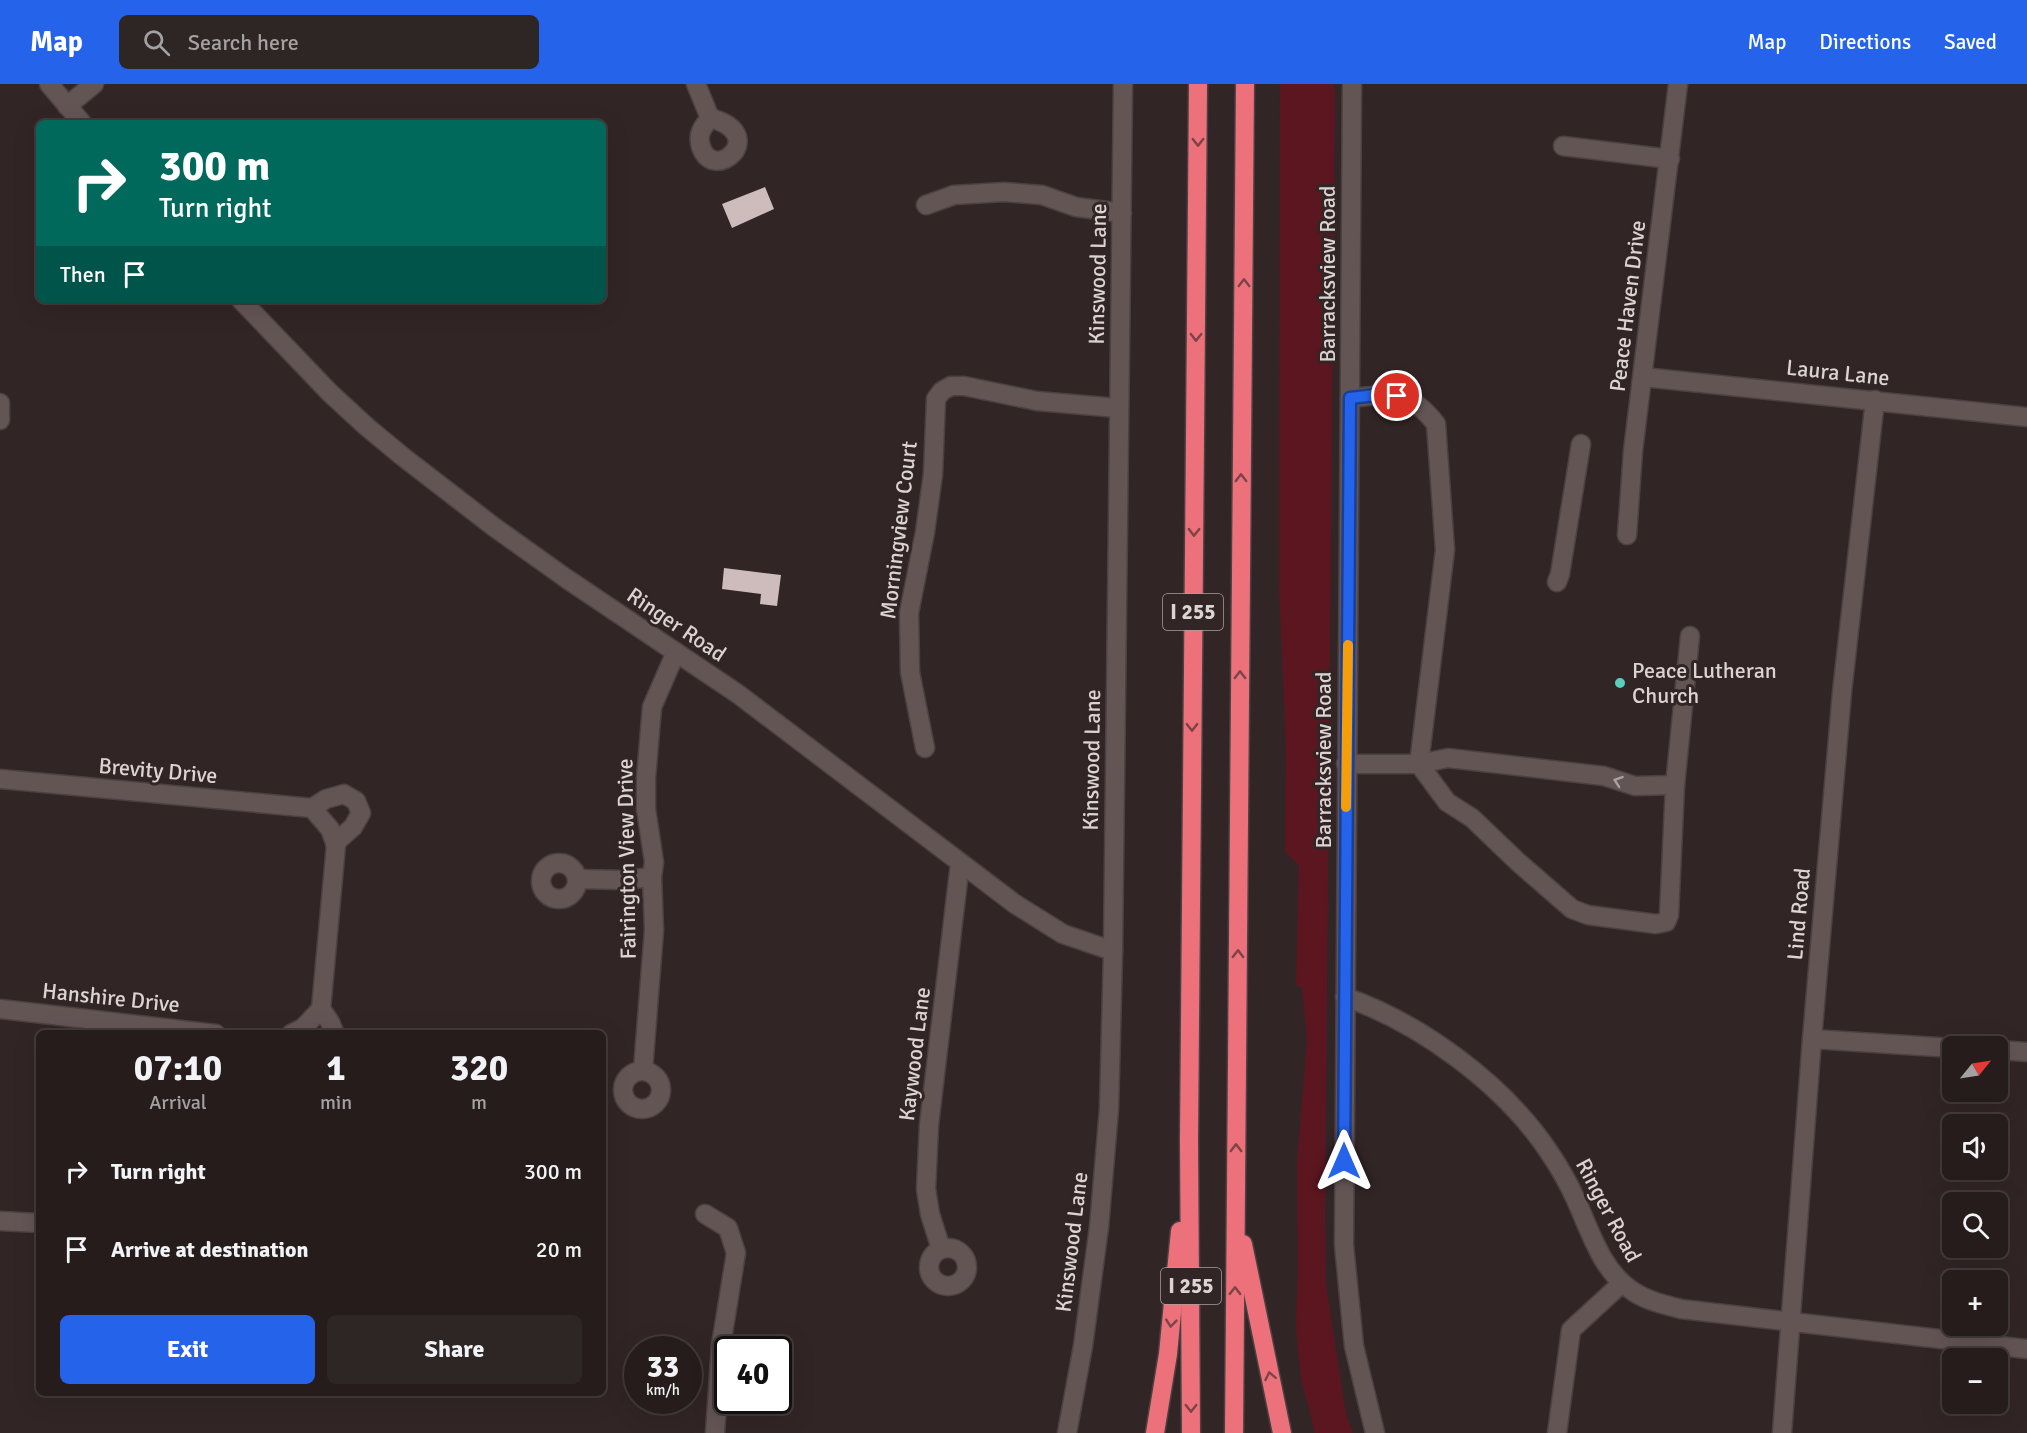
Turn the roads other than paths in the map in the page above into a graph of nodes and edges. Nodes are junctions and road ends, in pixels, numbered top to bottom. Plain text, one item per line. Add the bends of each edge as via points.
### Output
1 (94, 84) edge
2 (696, 84) edge
3 (1123, 84) edge
4 (1198, 84) edge
5 (1245, 84) edge
6 (1352, 84) edge
7 (1678, 84) edge
8 (52, 85) edge
9 (67, 106) junction
10 (710, 118) dead end
11 (79, 120) edge
12 (1563, 146) dead end
13 (1670, 159) junction
14 (926, 205) dead end
15 (1122, 213) junction
16 (243, 303) edge
17 (1643, 377) junction
18 (1350, 398) junction
19 (1875, 400) junction
20 (0, 403) edge
21 (1118, 408) junction
22 (2027, 417) edge
23 (0, 420) edge
24 (1581, 444) dead end
25 (1627, 535) dead end
26 (1557, 582) dead end
27 (1690, 636) dead end
28 (676, 652) junction
29 (925, 748) dead end
30 (1346, 764) junction
31 (1419, 764) junction
32 (0, 779) edge
33 (1675, 785) junction
34 (312, 808) junction
35 (335, 843) junction
36 (960, 863) junction
37 (652, 877) junction
38 (577, 879) dead end
39 (1113, 951) junction
40 (1345, 997) junction
41 (0, 1009) edge
42 (321, 1010) junction
43 (181, 1030) edge
44 (298, 1030) edge
45 (333, 1030) edge
46 (1812, 1039) junction
47 (1942, 1046) edge
48 (2008, 1051) edge
49 (2027, 1052) edge
50 (643, 1071) dead end
51 (1189, 1140) junction
52 (1236, 1207) junction
53 (705, 1214) dead end
54 (0, 1221) edge
55 (36, 1223) edge
56 (941, 1249) dead end
57 (1622, 1283) junction
58 (1791, 1323) junction
59 (2027, 1349) edge
60 (715, 1433) edge
61 (1067, 1433) edge
62 (1155, 1433) edge
63 (1191, 1433) edge
64 (1234, 1433) edge
65 (1282, 1433) edge
66 (1375, 1433) edge
67 (1557, 1433) edge
68 (1782, 1433) edge

1 - 9 street
2 - 10 street
3 - 15 street, Kinswood Lane
4 -> 51 highway, I 255
52 -> 5 highway, I 255
6 - 18 street, Barracksview Road
7 - 13 street, Peace Haven Drive
8 - 9 street
9 - 11 street
12 - 13 street
13 - 17 street, Peace Haven Drive
14 - 15 street via 954,195 1004,192 1042,195 1076,207
15 - 21 street, Kinswood Lane
16 - 28 street, Ringer Road via 330,393 402,456 494,527
17 - 19 street, Laura Lane
17 - 25 street, Peace Haven Drive
18 - 30 street, Barracksview Road
18 - 31 street via 1384,394 1409,398 1436,424 1445,550
19 - 22 street, Laura Lane
19 - 46 street, Lind Road via 1842,692
20 - 23 street
21 - 29 street, Morningview Court via 1037,401 964,386 951,386 936,399 933,474 909,614 910,672
21 - 39 street, Kinswood Lane
24 - 26 street
27 - 33 street
28 - 36 street, Ringer Road via 738,694
28 - 37 street, Fairington View Drive via 652,707 646,788 654,862
30 - 31 street
30 - 40 street, Barracksview Road
33 -> 31 street via 1635,786 1604,776 1448,758
31 - 33 street via 1447,802 1472,818 1572,909 1588,915 1656,924 1666,922 1669,915
32 - 34 street, Brevity Drive
34 - 35 street via 330,829
34 - 35 street via 344,794 356,801 361,813 353,827
35 - 42 street
36 - 39 street, Ringer Road via 1063,934
36 - 56 street, Kaywood Lane via 928,1135 926,1189
37 - 38 street
37 - 50 street, Fairington View Drive via 654,930
39 - 61 street, Kinswood Lane via 1109,1109 1099,1227
40 - 57 street, Ringer Road via 1399,1019 1460,1060 1523,1119 1561,1170 1605,1262
40 - 66 street, Barracksview Road via 1345,1257 1354,1346
41 - 43 street, Hanshire Drive
42 - 44 street
42 - 45 street
46 - 47 street
46 - 58 street, Lind Road
48 - 49 street
51 -> 62 highway via 1168,1354
51 -> 63 highway, I 255
64 -> 52 highway, I 255
65 -> 52 highway
53 - 60 street via 728,1227 736,1253 721,1345
54 - 55 street
57 - 58 street, Ringer Road via 1646,1299 1681,1309
57 - 67 street via 1571,1330
58 - 59 street, Ringer Road
58 - 68 street, Lind Road

